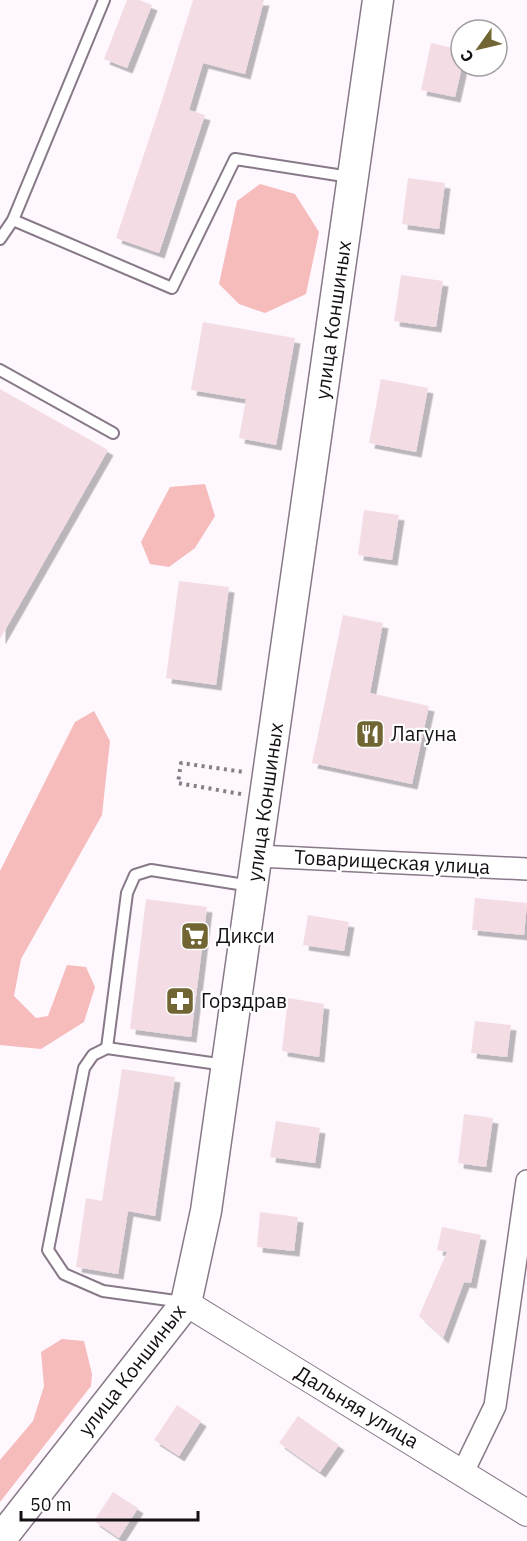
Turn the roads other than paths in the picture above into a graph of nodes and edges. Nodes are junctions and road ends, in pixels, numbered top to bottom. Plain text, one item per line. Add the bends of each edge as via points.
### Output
1 (104, 0) edge
2 (378, 0) edge
3 (353, 178) junction
4 (12, 220) junction
5 (0, 239) edge
6 (0, 370) edge
7 (113, 433) dead end
8 (258, 856) junction
9 (527, 868) edge
10 (253, 886) junction
11 (107, 1048) junction
12 (227, 1065) junction
13 (527, 1181) edge
14 (186, 1303) junction
15 (463, 1472) junction
16 (527, 1513) edge
17 (0, 1540) edge

1 - 4 lane
2 - 3 main road, улица Коншиных
3 - 4 lane via 235,159 172,288
3 - 8 main road, улица Коншиных
4 - 5 lane
6 - 7 lane
8 - 9 street, Товарищеская улица
8 - 10 main road, улица Коншиных
10 - 11 lane via 151,870 135,875 127,893
10 - 12 main road, улица Коншиных
11 - 12 lane
11 - 14 lane via 93,1055 84,1068 48,1250 64,1274 104,1291
12 - 14 main road, улица Коншиных via 207,1211
13 - 15 street via 495,1406
14 - 15 street, Дальняя улица
14 - 17 main road, улица Коншиных
15 - 16 street, Дальняя улица

